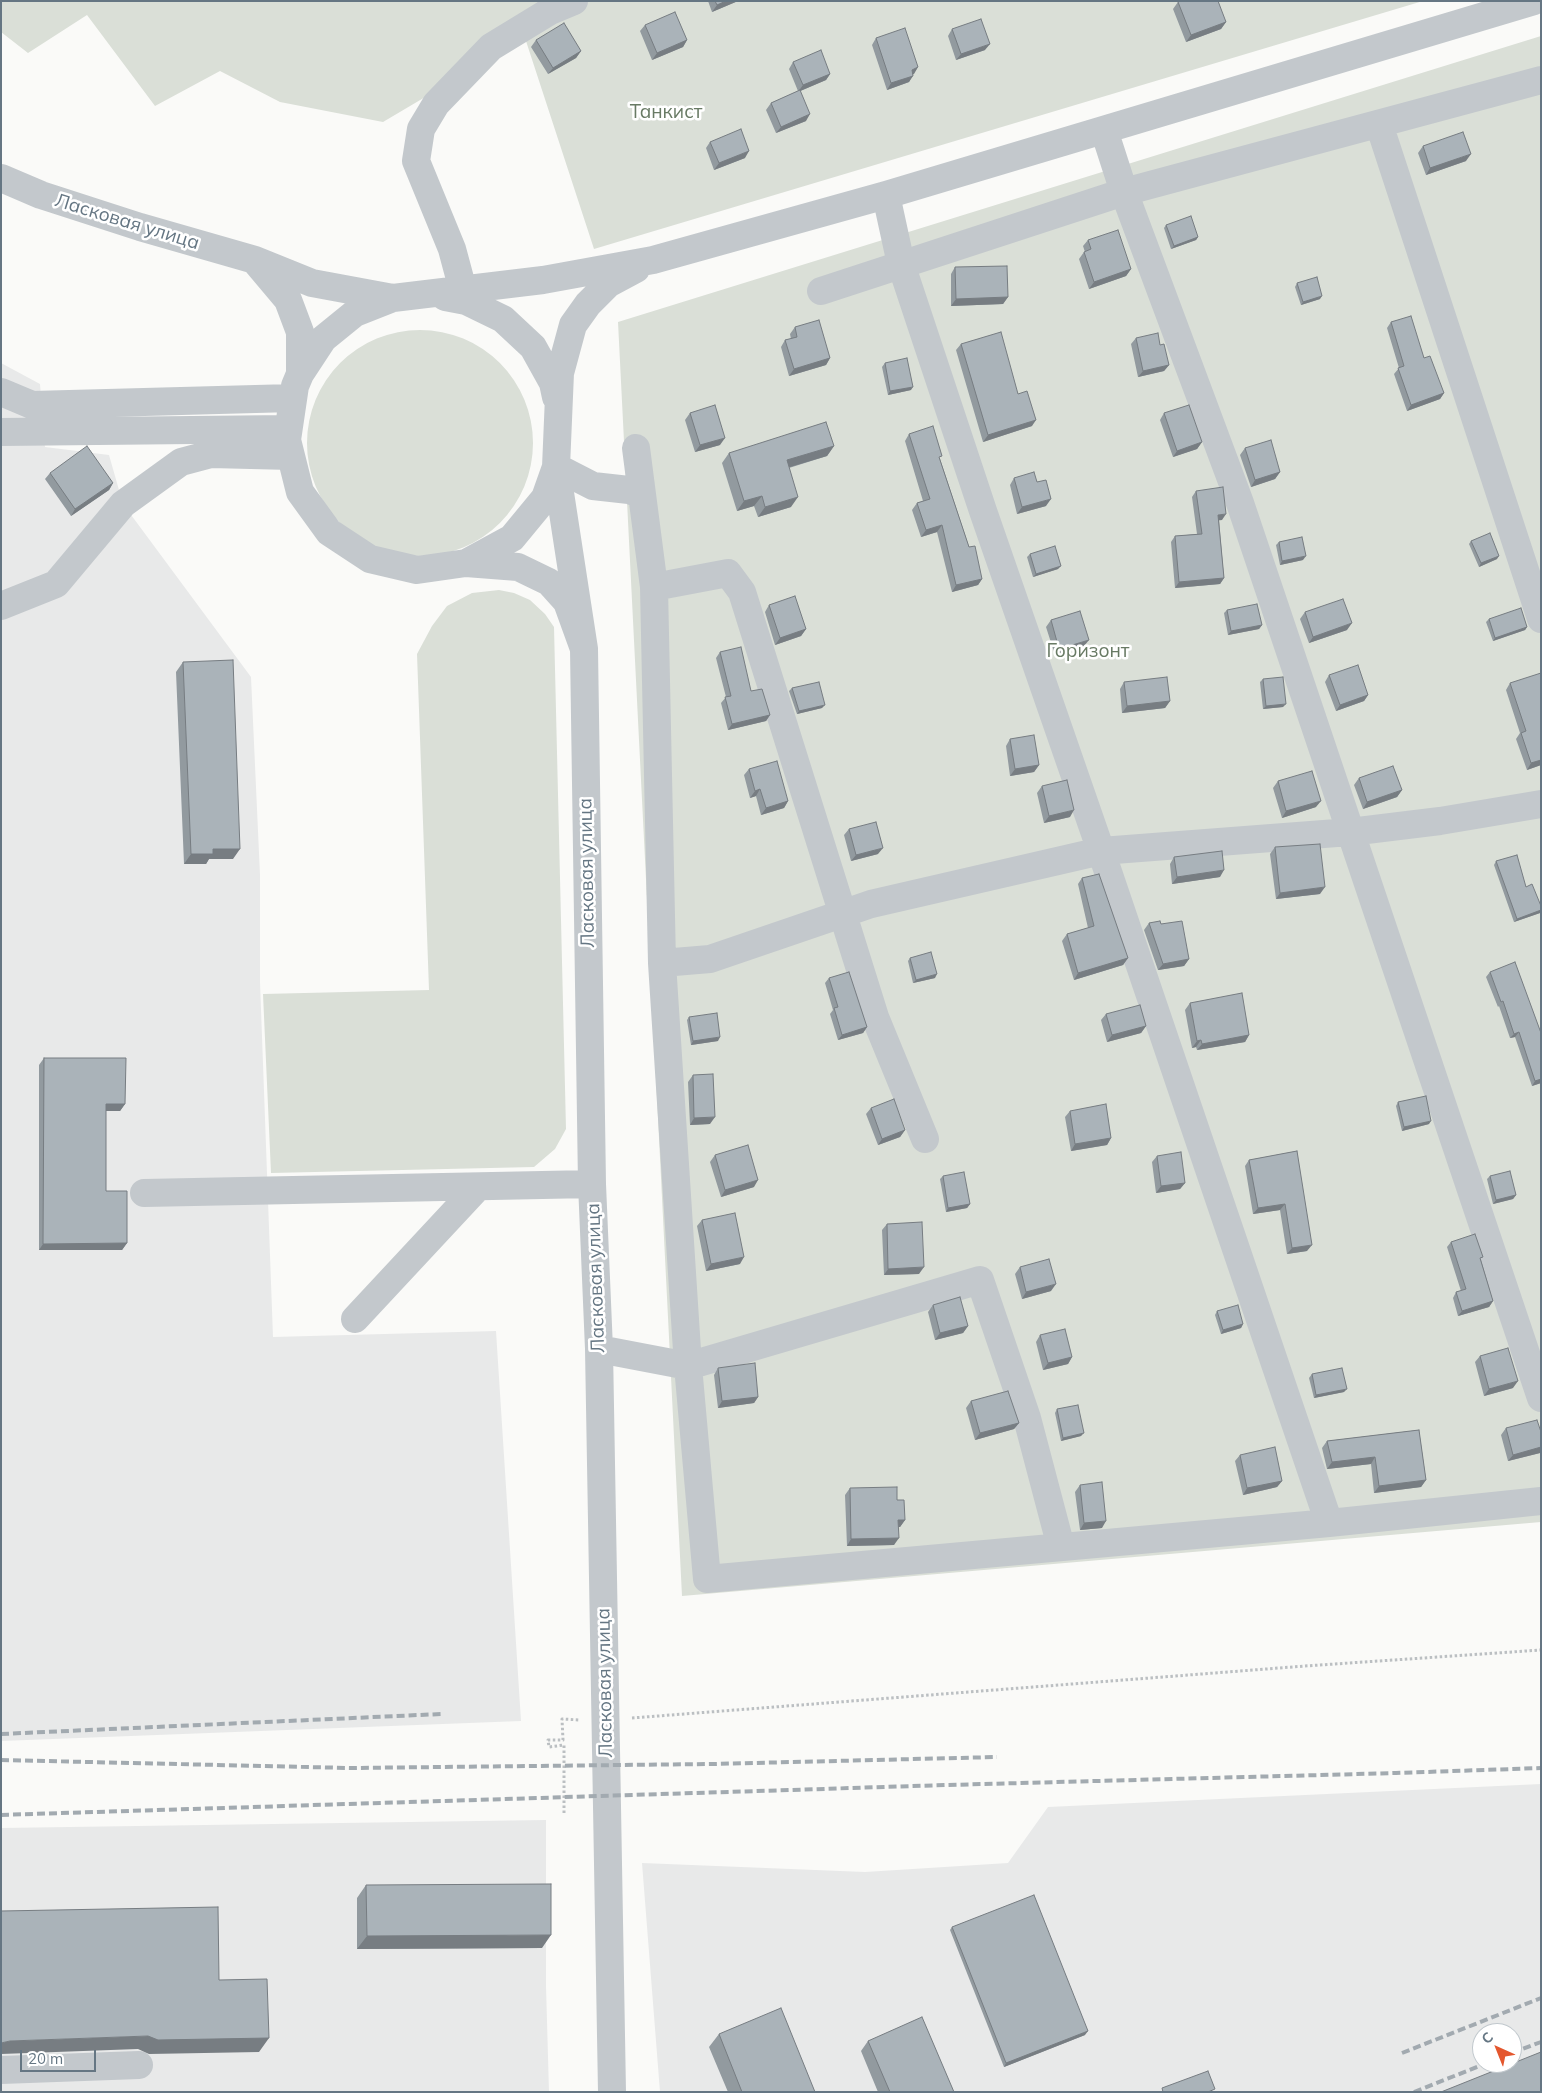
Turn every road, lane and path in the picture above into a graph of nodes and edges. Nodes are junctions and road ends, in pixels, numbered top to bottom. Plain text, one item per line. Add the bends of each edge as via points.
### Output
1 (574, 1) edge
2 (1534, 1) edge
3 (1541, 80) edge
4 (1379, 124) junction
5 (1104, 130) junction
6 (1, 178) edge
7 (1124, 192) junction
8 (886, 195) junction
9 (255, 260) junction
10 (653, 260) junction
11 (901, 264) junction
12 (463, 290) junction
13 (821, 291) dead end
14 (426, 294) junction
15 (393, 298) junction
16 (296, 386) junction
17 (1, 392) edge
18 (559, 408) junction
19 (288, 429) junction
20 (1, 432) edge
21 (636, 448) dead end
22 (291, 456) junction
23 (556, 467) junction
24 (642, 495) junction
25 (466, 563) junction
26 (654, 587) junction
27 (1, 606) edge
28 (1541, 619) edge
29 (584, 649) junction
30 (1541, 804) edge
31 (1350, 832) junction
32 (1101, 851) junction
33 (842, 915) junction
34 (662, 963) junction
35 (925, 1139) dead end
36 (592, 1184) junction
37 (478, 1187) junction
38 (144, 1193) dead end
39 (355, 1319) dead end
40 (599, 1349) junction
41 (688, 1366) junction
42 (1541, 1398) edge
43 (1541, 1501) edge
44 (1329, 1524) junction
45 (1061, 1546) junction
46 (1541, 1650) edge
47 (605, 1720) junction
48 (564, 1813) dead end
49 (138, 2065) dead end
50 (1, 2070) edge
51 (612, 2092) edge

1 - 12 street via 491,47 436,104 421,129 416,161 452,249
2 - 5 street
3 - 4 street
4 - 7 street
4 - 28 street
5 - 7 street
5 - 8 street
6 - 9 street, Ласковая улица via 41,195
7 - 11 street
7 - 31 street via 1240,503
8 - 10 street
8 - 11 street
9 - 15 street, Ласковая улица via 312,283
9 - 16 street via 288,300 300,332
10 - 12 street via 543,280
10 - 18 street via 608,284 573,325 560,373
11 - 13 street
11 - 32 street via 982,512
12 - 14 street
14 - 15 street
14 - 18 street via 466,301 503,319 533,347 553,383
15 - 16 street via 355,313 323,339
16 - 17 street via 32,405
16 - 19 street
18 - 23 street
19 - 20 street
19 - 22 street
21 - 24 street
22 - 25 street via 300,492 329,532 370,559 417,570
22 - 27 street via 211,454 181,462 123,504 56,584
23 - 24 street via 593,486 629,490
23 - 25 street via 545,498 512,538
23 - 29 street, Ласковая улица
24 - 26 street
25 - 29 street via 518,567 549,582 567,602
26 - 33 street via 728,573 742,592
26 - 34 street
29 - 36 street, Ласковая улица
30 - 31 street
31 - 32 street
31 - 42 street
32 - 33 street via 871,904
32 - 44 street
33 - 34 street via 710,959
33 - 35 street via 875,1017
34 - 41 street
36 - 37 street
36 - 40 street, Ласковая улица
37 - 38 street
37 - 39 street
40 - 41 street
40 - 47 street, Ласковая улица
41 - 45 street via 708,1578
41 - 45 street via 980,1280 1027,1418
43 - 44 street
44 - 45 street
46 - 47 path
47 - 48 path via 562,1719 564,1740 548,1740 548,1747 564,1745
47 - 51 street, Ласковая улица
49 - 50 street

